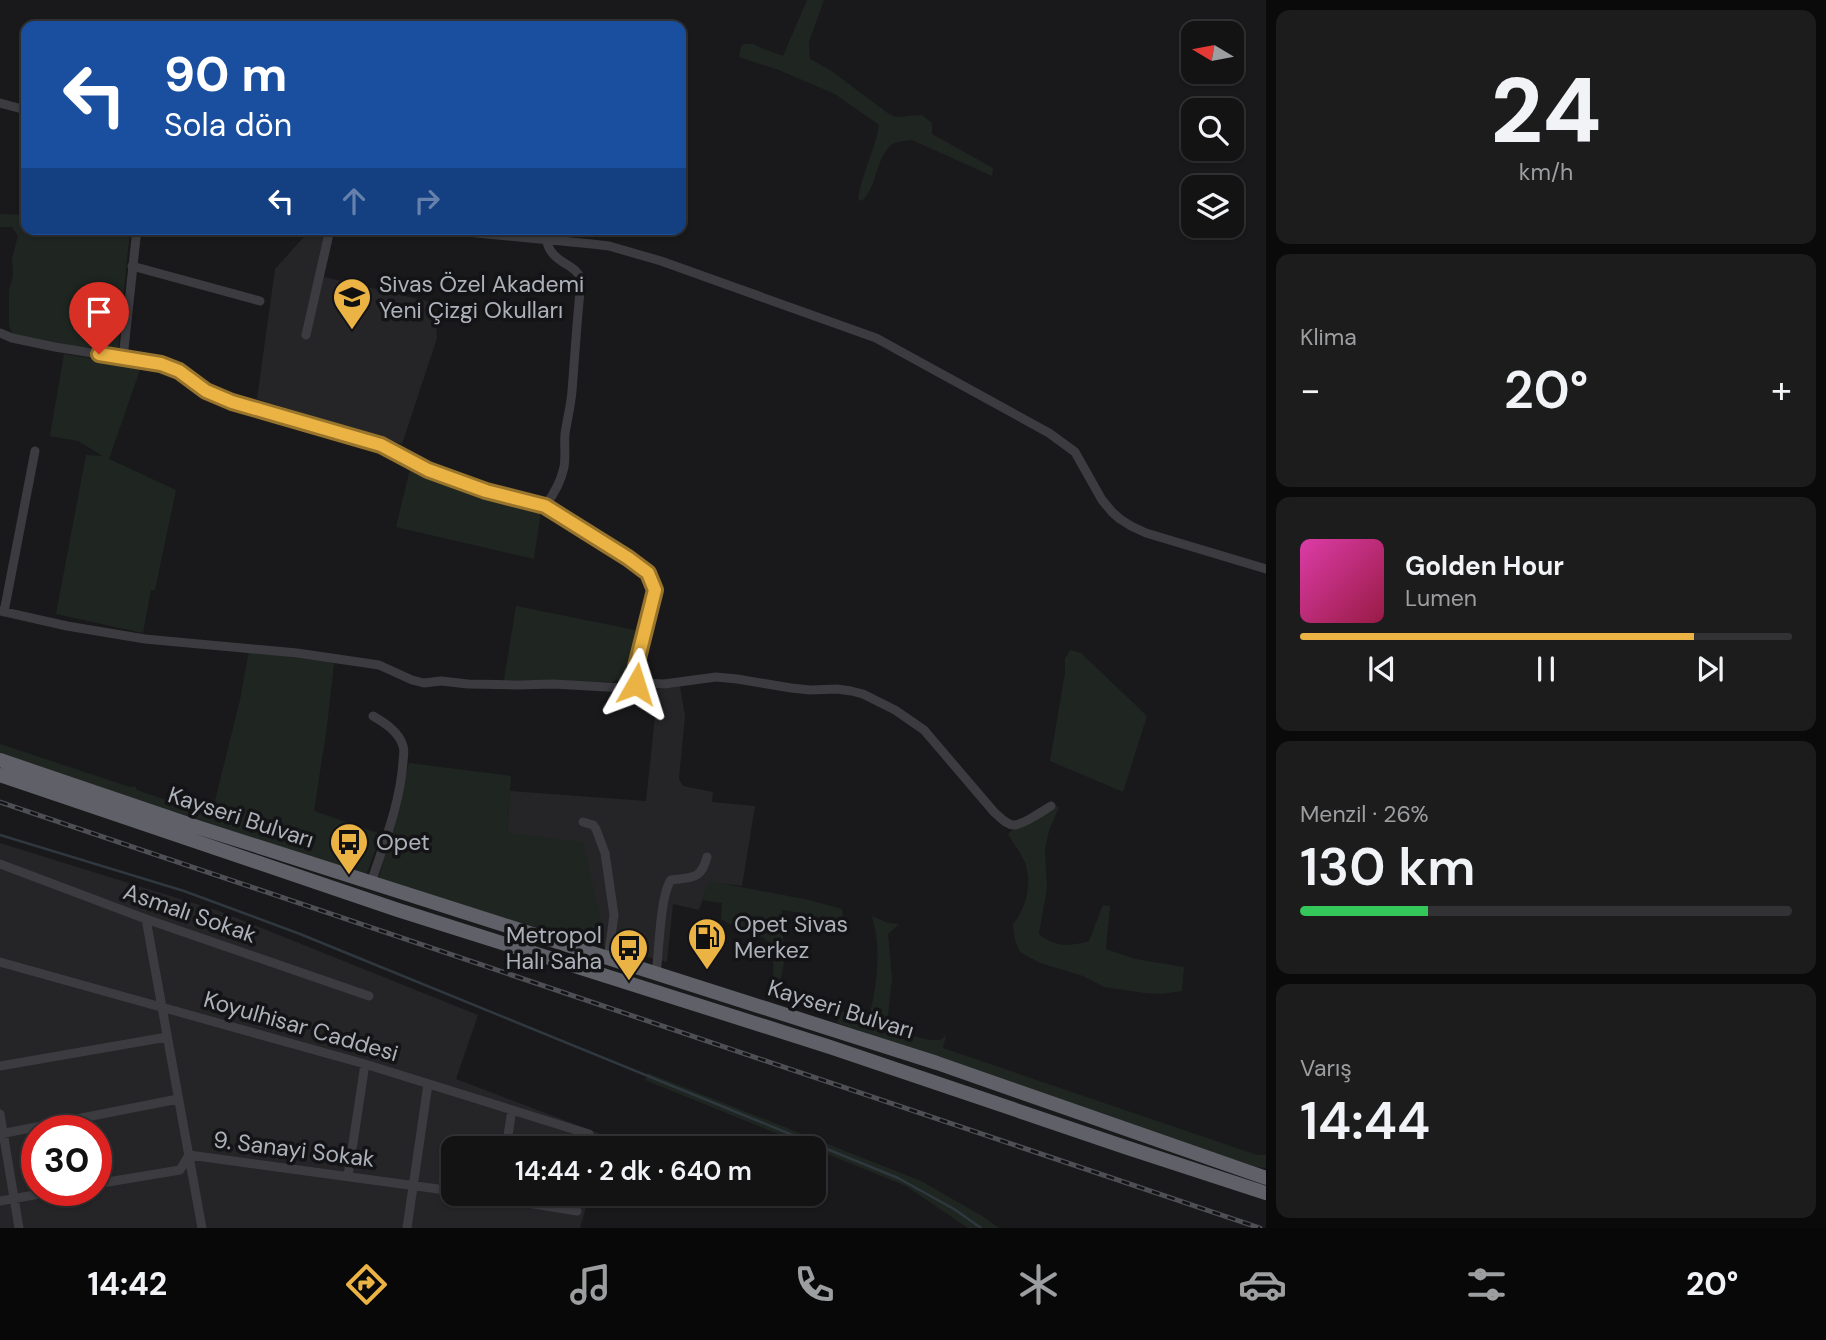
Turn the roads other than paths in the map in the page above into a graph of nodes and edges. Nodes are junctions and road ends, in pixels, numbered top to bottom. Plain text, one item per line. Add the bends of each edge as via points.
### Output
1 (0, 103) edge
2 (21, 109) edge
3 (136, 235) edge
4 (329, 235) edge
5 (502, 235) edge
6 (546, 239) junction
7 (132, 266) junction
8 (260, 301) dead end
9 (0, 333) edge
10 (306, 335) dead end
11 (123, 358) junction
12 (35, 451) dead end
13 (545, 506) junction
14 (1266, 569) edge
15 (2, 611) edge
16 (636, 684) junction
17 (373, 716) dead end
18 (0, 760) edge
19 (0, 775) edge
20 (1051, 806) dead end
21 (583, 822) dead end
22 (707, 857) dead end
23 (0, 864) edge
24 (371, 883) junction
25 (146, 919) junction
26 (608, 959) junction
27 (0, 962) edge
28 (656, 974) junction
29 (369, 996) dead end
30 (161, 1006) junction
31 (167, 1037) junction
32 (365, 1064) junction
33 (0, 1066) edge
34 (428, 1084) junction
35 (178, 1099) junction
36 (512, 1110) junction
37 (0, 1114) edge
38 (2, 1133) edge
39 (589, 1134) dead end
40 (508, 1136) edge
41 (189, 1155) junction
42 (348, 1176) junction
43 (1266, 1178) edge
44 (112, 1181) edge
45 (414, 1184) junction
46 (441, 1189) edge
47 (1266, 1193) edge
48 (21, 1197) edge
49 (14, 1198) junction
50 (0, 1201) edge
51 (550, 1206) edge
52 (577, 1211) dead end
53 (19, 1228) edge
54 (202, 1228) edge
55 (407, 1228) edge

1 - 2 street
3 - 7 street
4 - 10 street
5 - 6 street
6 - 13 street via 554,257 575,269 581,282 564,468
6 - 14 street via 639,254 876,338 1049,433 1075,452 1102,500 1131,526
7 - 8 street
7 - 11 street
9 - 11 street
11 - 13 street via 161,364 232,402 381,445 428,470
12 - 15 street
13 - 16 street via 648,573 655,590 636,666
15 - 16 street via 145,639 379,665 424,683 617,688
16 - 20 street via 716,677 863,694 924,730 1005,822 1018,824
17 - 24 street via 387,725 404,748 402,778
18 - 24 highway, Kayseri Bulvarı
19 - 47 highway, Kayseri Bulvarı via 373,902 805,1038
21 - 26 street via 596,829 605,853 614,915
22 - 28 street via 700,874 668,884
23 - 25 street, Asmalı Sokak
24 - 26 highway, Kayseri Bulvarı
25 - 29 street, Asmalı Sokak
25 - 30 street
26 - 28 highway, Kayseri Bulvarı
27 - 30 street, Koyulhisar Caddesi
28 - 43 highway, Kayseri Bulvarı via 937,1063
30 - 31 street
30 - 32 street, Koyulhisar Caddesi
31 - 33 street
31 - 35 street
32 - 34 street, Koyulhisar Caddesi
32 - 42 street
34 - 36 street, Koyulhisar Caddesi
34 - 45 street
35 - 38 street
35 - 41 street
36 - 39 street, Koyulhisar Caddesi
36 - 40 street
37 - 38 street
38 - 49 street
41 - 42 street, 9. Sanayi Sokak
41 - 44 street, 9. Sanayi Sokak via 180,1170
41 - 54 street
42 - 45 street, 9. Sanayi Sokak
45 - 46 street, 9. Sanayi Sokak
45 - 55 street
48 - 49 street
49 - 50 street
49 - 53 street
51 - 52 street

